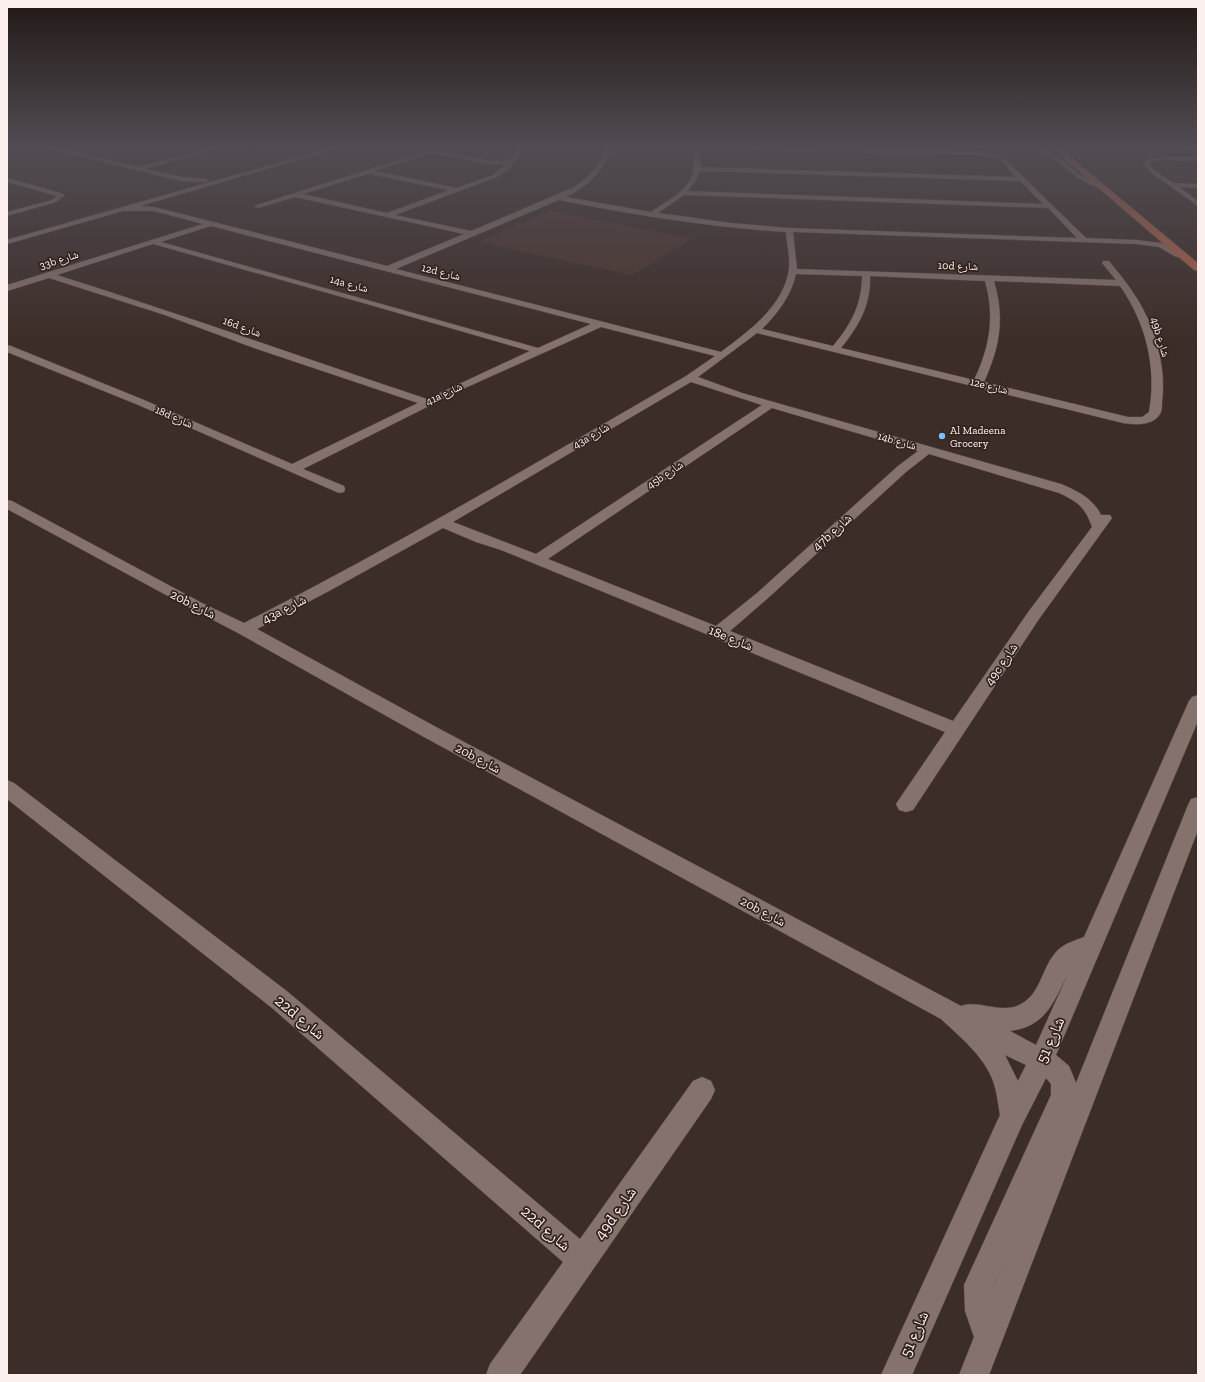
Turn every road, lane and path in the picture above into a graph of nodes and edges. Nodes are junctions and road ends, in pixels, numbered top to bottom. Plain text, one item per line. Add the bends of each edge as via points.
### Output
1 (87, 212) edge
2 (110, 212) edge
3 (111, 212) edge
4 (167, 212) edge
5 (376, 212) edge
6 (395, 212) edge
7 (525, 212) edge
8 (638, 212) edge
9 (655, 212) edge
10 (1057, 212) edge
11 (1133, 212) edge
12 (388, 215) junction
13 (651, 215) junction
14 (210, 224) junction
15 (1149, 226) junction
16 (789, 230) junction
17 (472, 234) junction
18 (7, 236) edge
19 (1083, 239) junction
20 (1129, 241) junction
21 (7, 242) edge
22 (153, 242) junction
23 (7, 246) edge
24 (1185, 257) junction
25 (1106, 263) dead end
26 (1198, 268) edge
27 (388, 270) junction
28 (793, 271) junction
29 (866, 273) junction
30 (48, 275) junction
31 (989, 278) junction
32 (1121, 283) junction
33 (7, 288) edge
34 (599, 324) junction
35 (756, 330) junction
36 (7, 348) edge
37 (835, 349) junction
38 (538, 351) junction
39 (722, 356) junction
40 (687, 379) junction
41 (978, 383) junction
42 (426, 402) junction
43 (766, 403) junction
44 (1142, 420) joint
45 (921, 448) junction
46 (292, 469) junction
47 (339, 489) dead end
48 (7, 504) edge
49 (1095, 506) joint
50 (447, 520) junction
51 (542, 562) junction
52 (249, 632) junction
53 (724, 636) junction
54 (1198, 701) edge
55 (956, 730) junction
56 (7, 788) edge
57 (906, 804) dead end
58 (1198, 805) edge
59 (1091, 946) junction
60 (949, 1011) junction
61 (1042, 1060) junction
62 (702, 1090) dead end
63 (1013, 1116) junction
64 (583, 1260) junction
65 (989, 1336) junction
66 (501, 1375) edge
67 (896, 1375) edge
68 (974, 1375) edge

1 - 18 street
2 - 21 street
3 - 23 street
4 - 14 street, 12d شارع
5 - 12 street
6 - 12 street
7 - 17 street
8 - 13 street
9 - 13 street
10 - 19 street
11 - 15 main road
12 - 17 street
13 - 16 street via 725,226
14 - 22 street, 33b شارع
14 - 27 street, 12d شارع
15 - 20 street via 1147,228 1154,237
15 - 24 main road
16 - 19 street
16 - 28 street, 43a شارع
17 - 27 street
19 - 20 street
20 - 24 street via 1161,245
22 - 30 street, 33b شارع
22 - 38 street, 14a شارع
24 - 26 main road
25 - 32 street, 49b شارع
27 - 34 street, 12d شارع
28 - 29 street, 10d شارع
28 - 35 street, 43a شارع via 782,299
29 - 31 street, 10d شارع
29 - 37 street via 865,301 859,316
30 - 33 street, 33b شارع
30 - 42 street, 16d شارع via 168,312 261,347
31 - 32 street, 10d شارع
31 - 41 street via 996,308 996,325 994,344
32 - 44 street, 49b شارع via 1141,315 1155,356 1158,389 1156,411 1153,416
34 - 38 street, 41a شارع
34 - 39 street, 12d شارع
35 - 37 street, 12e شارع
35 - 39 street, 43a شارع
36 - 46 street, 18d شارع via 140,402
37 - 41 street, 12e شارع
38 - 42 street, 41a شارع
39 - 40 street, 43a شارع
40 - 43 street, 14b شارع
40 - 50 street, 43a شارع
41 - 44 street, 12e شارع via 1119,418
42 - 46 street, 41a شارع
43 - 45 street, 14b شارع
43 - 51 street, 45b شارع via 743,423 588,527
45 - 49 street, 14b شارع via 1056,487
45 - 53 street, 47b شارع via 902,469 762,596
46 - 47 street, 18d شارع
48 - 52 street, 20b شارع
49 - 55 street, 49c شارع via 1105,515 1105,520 1098,526 1034,615
50 - 51 street, 18e شارع via 481,539
50 - 52 street, 43a شارع
51 - 53 street, 18e شارع
52 - 60 street, 20b شارع
53 - 55 street, 18e شارع
54 - 59 street, شارع 51
55 - 57 street, 49c شارع
56 - 64 street, 22d شارع via 280,1000
58 - 65 street
59 - 60 street, 20b شارع via 1076,950 1067,956 1044,997 1027,1014 1001,1020
59 - 61 street, شارع 51
60 - 61 street
60 - 63 street, 20b شارع via 974,1033 992,1056 1005,1081
61 - 63 street, شارع 51
61 - 65 street via 1059,1072 1064,1080 1064,1096 980,1285 981,1318
62 - 64 street, 49d شارع
63 - 67 street, شارع 51
64 - 66 street, 49d شارع
65 - 68 street

